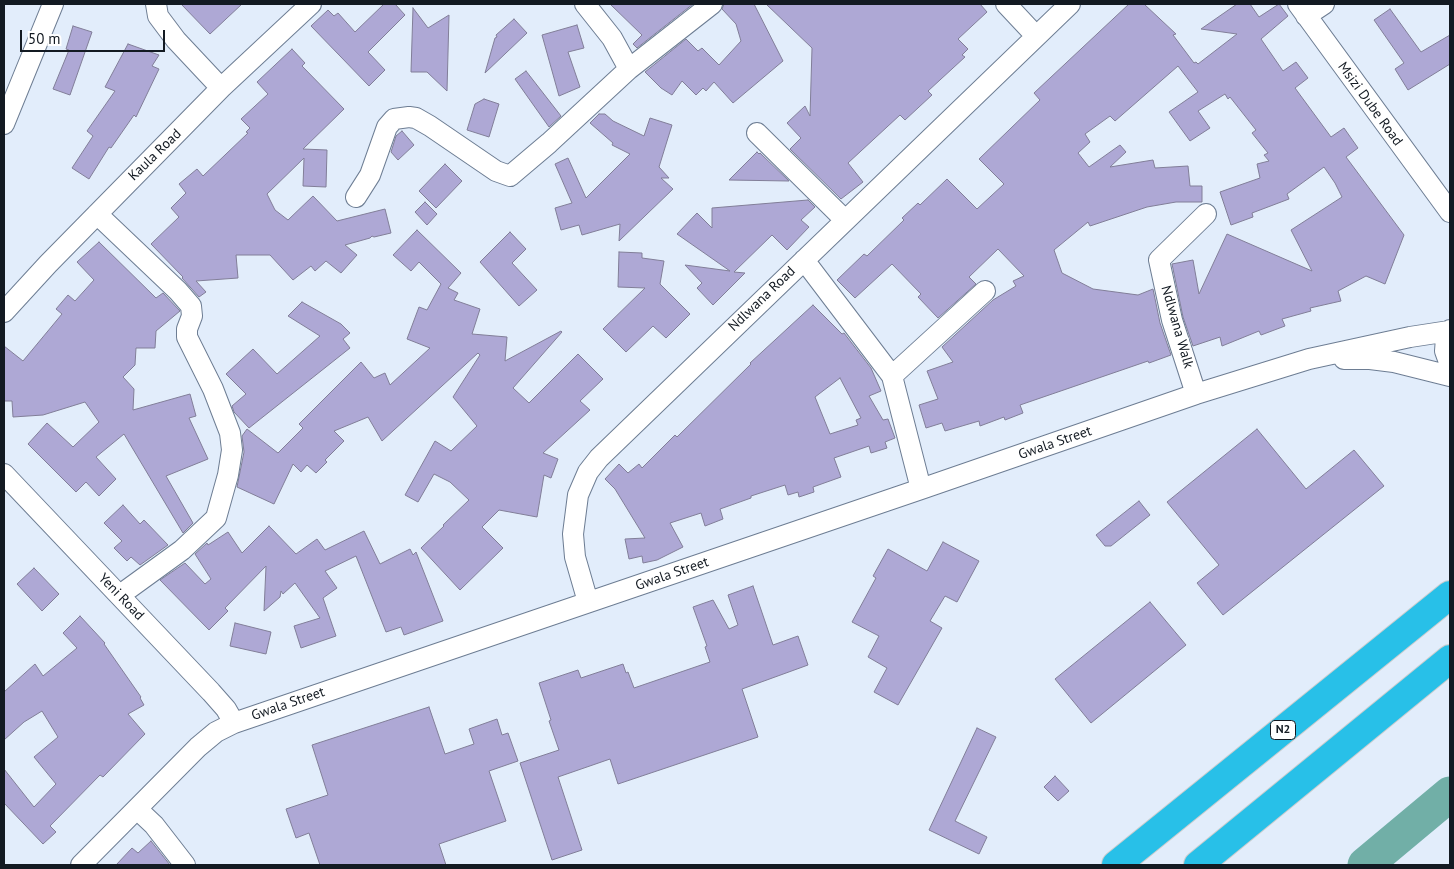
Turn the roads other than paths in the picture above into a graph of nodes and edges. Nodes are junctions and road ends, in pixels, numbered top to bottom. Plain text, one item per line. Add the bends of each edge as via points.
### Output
1 (53, 4) edge
2 (156, 4) edge
3 (311, 4) edge
4 (585, 4) edge
5 (712, 4) edge
6 (1006, 4) edge
7 (1070, 4) edge
8 (1324, 4) edge
9 (1302, 10) edge
10 (1036, 36) junction
11 (629, 69) junction
12 (221, 88) junction
13 (4, 124) edge
14 (757, 133) dead end
15 (356, 197) dead end
16 (1448, 211) edge
17 (96, 214) junction
18 (1206, 214) dead end
19 (845, 220) junction
20 (804, 260) junction
21 (985, 291) dead end
22 (4, 312) edge
23 (1450, 331) edge
24 (1309, 359) junction
25 (1450, 365) edge
26 (892, 376) junction
27 (1450, 376) edge
28 (1196, 394) junction
29 (4, 474) edge
30 (921, 489) junction
31 (120, 595) junction
32 (1450, 596) edge
33 (588, 602) junction
34 (1450, 659) edge
35 (234, 723) junction
36 (137, 809) junction
37 (81, 865) edge
38 (185, 865) edge
39 (1116, 865) edge
40 (1198, 865) edge

1 - 13 street
2 - 12 street via 158,16 176,40
3 - 12 street, Kaula Road
4 - 11 street via 612,38
5 - 11 street
6 - 10 street
7 - 10 street, Ndlwana Road
8 - 9 street
9 - 16 street, Msizi Dube Road
10 - 19 street, Ndlwana Road
11 - 15 street via 510,176 496,171 416,118 394,118 387,127 370,176
12 - 17 street, Kaula Road
14 - 19 street
17 - 22 street, Kaula Road
17 - 31 street via 191,306 187,337 227,424 232,450 216,518 182,550
18 - 28 street, Ndlwana Walk via 1159,260 1172,320
19 - 20 street, Ndlwana Road
20 - 26 street
20 - 33 street, Ndlwana Road via 619,438 588,472 578,495 573,534 575,557
21 - 26 street
23 - 24 street, Gwala Street via 1410,336
23 - 25 street via 1445,350
24 - 27 street, Gwala Street via 1370,359
24 - 28 street, Gwala Street
26 - 30 street
28 - 30 street, Gwala Street
29 - 31 street, Yeni Road
30 - 33 street, Gwala Street
31 - 35 street, Yeni Road via 226,708
32 - 39 highway, N2
33 - 35 street, Gwala Street
34 - 40 highway
35 - 36 street, Gwala Street via 198,747
36 - 37 street, Gwala Street
36 - 38 street

